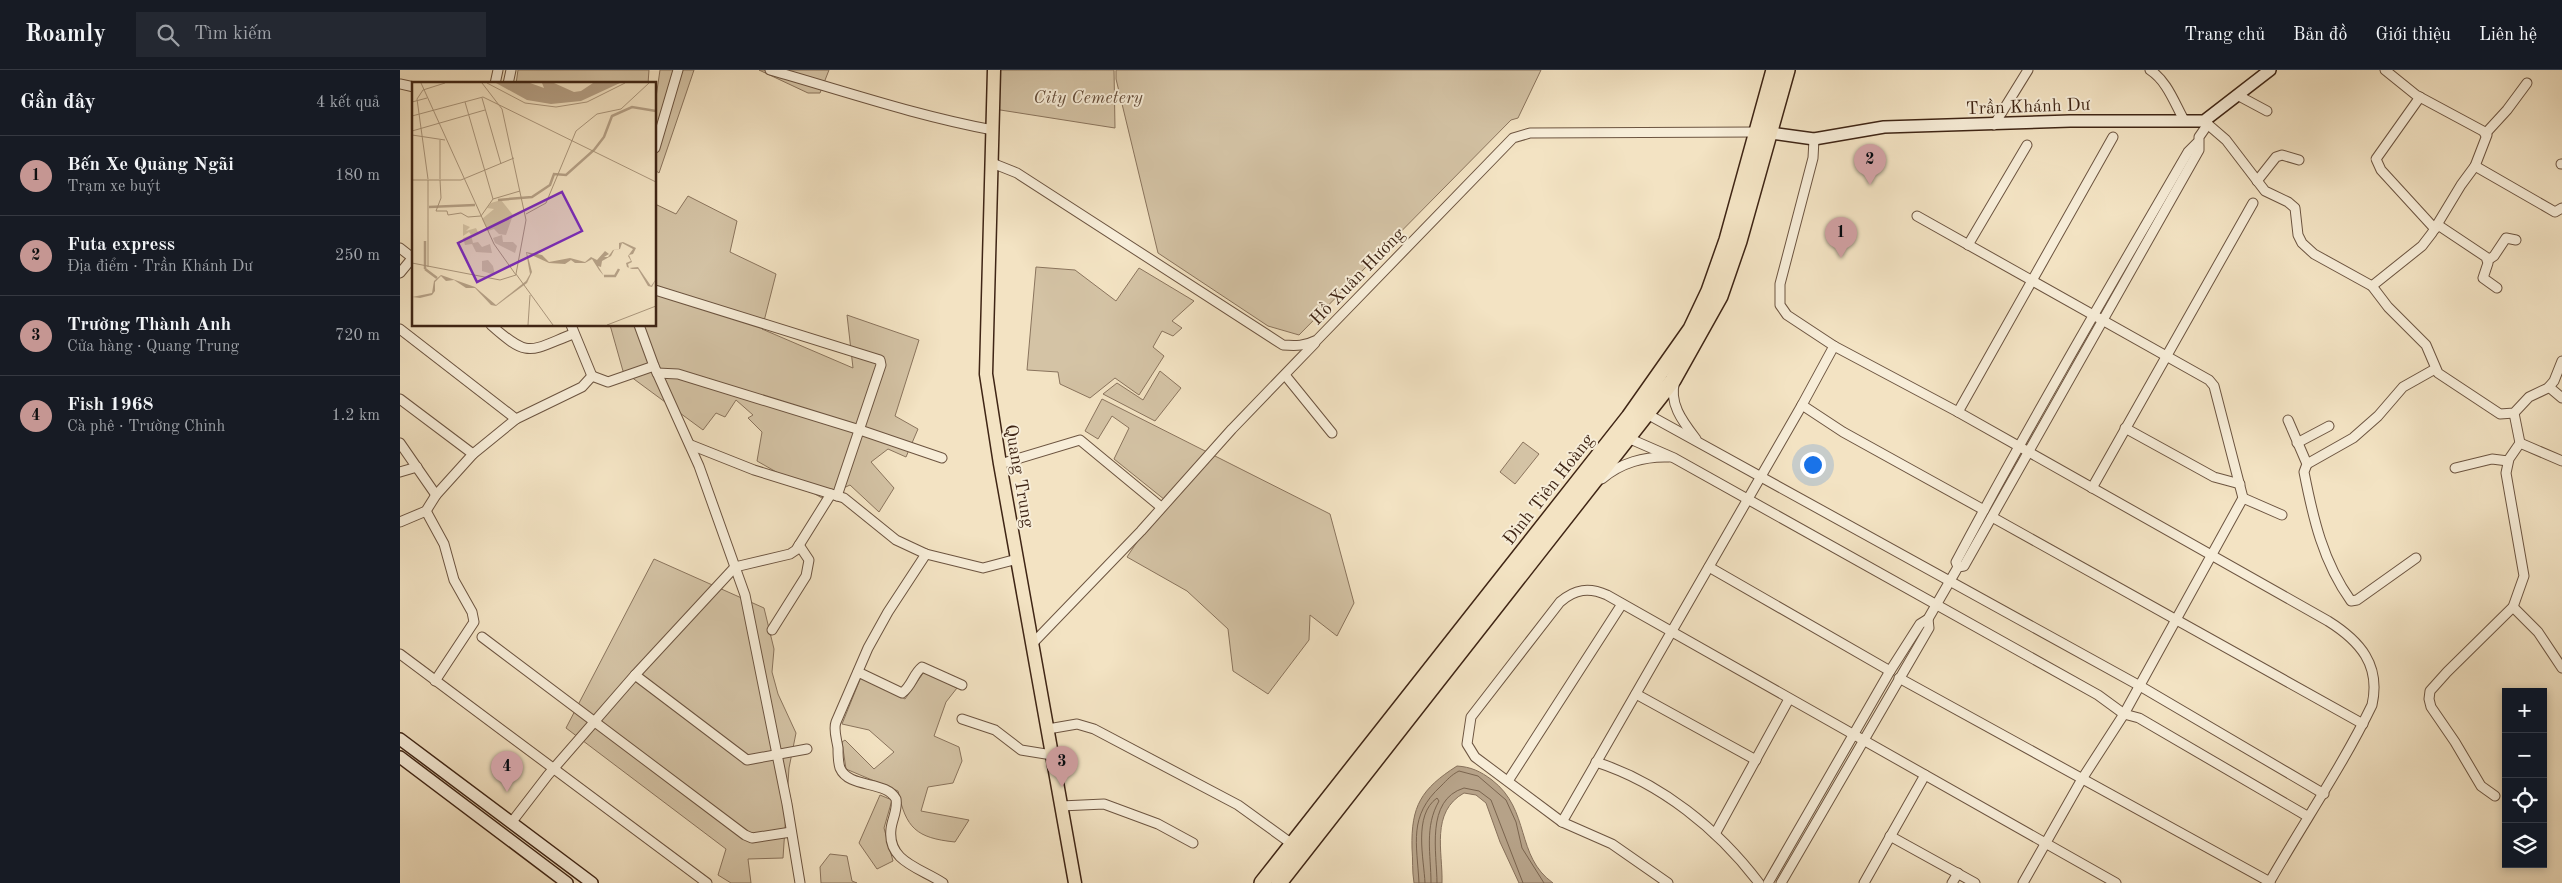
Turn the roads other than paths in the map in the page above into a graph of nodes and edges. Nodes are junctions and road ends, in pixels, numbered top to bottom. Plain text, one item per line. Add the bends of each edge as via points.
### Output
1 (678, 70) edge
2 (770, 70) edge
3 (994, 70) edge
4 (1774, 70) edge
5 (1787, 70) edge
6 (2028, 70) edge
7 (2150, 70) edge
8 (2270, 70) edge
9 (2385, 70) edge
10 (791, 73) edge
11 (2527, 83) dead end
12 (407, 86) edge
13 (400, 94) edge
14 (2239, 96) junction
15 (2420, 97) junction
16 (2267, 111) dead end
17 (2184, 120) junction
18 (2206, 123) junction
19 (1994, 125) junction
20 (993, 130) junction
21 (1764, 132) junction
22 (2485, 134) junction
23 (2113, 138) dead end
24 (1814, 139) junction
25 (2197, 143) junction
26 (656, 145) edge
27 (2027, 146) dead end
28 (2299, 160) dead end
29 (992, 163) junction
30 (2475, 166) junction
31 (2257, 181) junction
32 (2253, 203) dead end
33 (2562, 208) edge
34 (1917, 216) dead end
35 (2437, 227) junction
36 (2516, 240) dead end
37 (1968, 245) junction
38 (400, 248) edge
39 (412, 257) edge
40 (412, 259) edge
41 (2488, 260) junction
42 (400, 273) edge
43 (2032, 280) junction
44 (2372, 286) junction
45 (2497, 288) dead end
46 (656, 290) edge
47 (2093, 316) junction
48 (2103, 321) junction
49 (492, 326) edge
50 (639, 326) edge
51 (400, 329) edge
52 (572, 330) edge
53 (1317, 340) junction
54 (1834, 346) junction
55 (2166, 357) junction
56 (2562, 361) edge
57 (656, 369) junction
58 (2435, 369) junction
59 (1677, 373) junction
60 (1284, 375) junction
61 (592, 376) junction
62 (2549, 387) junction
63 (2562, 398) edge
64 (400, 399) edge
65 (1802, 405) junction
66 (1958, 412) junction
67 (2514, 413) junction
68 (1647, 414) junction
69 (2500, 414) junction
70 (516, 419) junction
71 (2288, 420) dead end
72 (2329, 426) dead end
73 (2516, 426) junction
74 (2125, 428) junction
75 (860, 430) junction
76 (1332, 433) dead end
77 (1628, 438) junction
78 (400, 443) edge
79 (1699, 443) junction
80 (2297, 443) junction
81 (2520, 443) junction
82 (691, 445) junction
83 (2024, 450) junction
84 (473, 454) junction
85 (942, 458) dead end
86 (1674, 458) junction
87 (2508, 461) junction
88 (2562, 461) edge
89 (1000, 464) junction
90 (2307, 464) junction
91 (417, 467) junction
92 (2455, 468) dead end
93 (400, 472) edge
94 (1760, 477) junction
95 (2240, 484) junction
96 (2092, 488) junction
97 (1590, 489) junction
98 (436, 495) junction
99 (834, 495) junction
100 (2243, 498) junction
101 (1748, 499) junction
102 (1161, 507) junction
103 (426, 510) junction
104 (1984, 510) junction
105 (2282, 515) dead end
106 (1992, 517) junction
107 (400, 522) edge
108 (799, 545) junction
109 (926, 554) junction
110 (2211, 556) junction
111 (2416, 558) dead end
112 (1017, 559) junction
113 (735, 567) junction
114 (1709, 567) junction
115 (1958, 567) junction
116 (1949, 581) junction
117 (1622, 604) junction
118 (1935, 604) junction
119 (2513, 607) junction
120 (1928, 619) junction
121 (2177, 619) junction
122 (772, 630) dead end
123 (1672, 632) junction
124 (482, 638) dead end
125 (1032, 643) junction
126 (400, 654) edge
127 (2562, 668) edge
128 (1890, 671) junction
129 (858, 672) junction
130 (635, 675) junction
131 (1899, 678) junction
132 (435, 681) junction
133 (962, 684) dead end
134 (2140, 686) junction
135 (1636, 694) junction
136 (1790, 700) junction
137 (2124, 714) junction
138 (962, 719) dead end
139 (594, 722) junction
140 (2363, 724) junction
141 (1048, 729) junction
142 (1852, 736) junction
143 (400, 739) edge
144 (1864, 741) junction
145 (807, 749) dead end
146 (1052, 755) junction
147 (777, 756) junction
148 (400, 757) edge
149 (1756, 760) junction
150 (1596, 762) junction
151 (554, 769) junction
152 (1924, 775) junction
153 (2082, 780) junction
154 (1508, 781) junction
155 (2324, 794) junction
156 (2496, 796) dead end
157 (1061, 806) junction
158 (2307, 816) junction
159 (1562, 822) junction
160 (511, 823) junction
161 (791, 832) junction
162 (503, 834) junction
163 (1715, 834) junction
164 (1890, 836) junction
165 (1193, 843) dead end
166 (1292, 844) junction
167 (2045, 844) junction
168 (1958, 874) junction
169 (2270, 882) edge
170 (567, 883) edge
171 (592, 883) edge
172 (707, 883) edge
173 (800, 883) edge
174 (943, 883) edge
175 (1075, 883) edge
176 (1262, 883) edge
177 (1280, 883) edge
178 (1668, 883) edge
179 (1759, 883) edge
180 (1768, 883) edge
181 (1781, 883) edge
182 (1864, 883) edge
183 (1952, 883) edge
184 (1975, 883) edge
185 (2023, 883) edge
186 (2116, 883) edge

1 - 26 street
2 - 10 street
3 - 20 main road, Quang Trung
4 - 21 highway, Đinh Tiên Hoàng
5 - 21 highway, Đinh Tiên Hoàng
6 - 19 street
7 - 17 street via 2163,82
8 - 14 street
9 - 15 street
10 - 20 street via 876,102
11 - 22 street
12 - 13 street
14 - 16 street
14 - 18 street
15 - 22 street
15 - 35 street via 2376,159 2381,170
17 - 18 street, Trần Khánh Dư
17 - 19 street, Trần Khánh Dư
18 - 25 street
18 - 31 street via 2226,140
19 - 24 street, Trần Khánh Dư via 1884,127
20 - 29 main road, Quang Trung
21 - 24 street, Trần Khánh Dư
21 - 53 street, Hồ Xuân Hương via 1530,134 1514,138
21 - 59 highway, Đinh Tiên Hoàng via 1739,241 1720,296
21 - 166 highway, Đinh Tiên Hoàng via 1728,240 1691,329 1632,413
22 - 30 street via 2486,141
23 - 43 street
24 - 54 street via 1813,158 1780,284 1780,305 1787,315
25 - 47 street via 2188,152
25 - 48 street via 2199,150
27 - 37 street
28 - 31 street via 2282,155 2276,157
29 - 53 street, Hồ Xuân Hương via 1017,173 1283,344 1307,346
29 - 89 main road, Quang Trung via 986,374
30 - 33 street via 2555,212
30 - 35 street
31 - 44 street via 2265,191 2294,208 2298,235 2314,254
32 - 55 street
34 - 37 street
35 - 41 street
35 - 44 street via 2422,246
36 - 41 street via 2506,238
37 - 43 street
38 - 39 street
40 - 42 street
41 - 45 street via 2483,278
43 - 47 street
43 - 66 street
44 - 58 street via 2388,307 2426,344
46 - 75 street via 877,357 881,365
47 - 48 street
47 - 83 street
48 - 55 street
48 - 83 street
49 - 52 street via 520,348 532,349
50 - 57 street
51 - 70 street
52 - 61 street
53 - 60 street
54 - 65 street
54 - 66 street
55 - 74 street
55 - 95 street via 2209,380 2214,386
56 - 62 street
57 - 61 street via 608,382
57 - 75 street
57 - 82 street
58 - 69 street via 2445,379
58 - 90 street via 2403,386 2378,416 2353,438
59 - 68 highway, Đinh Tiên Hoàng
59 - 79 street via 1673,387 1677,409 1681,420
60 - 76 street
60 - 102 street
61 - 70 street via 582,387
62 - 63 street
62 - 67 street via 2530,397
64 - 84 street
65 - 94 street
65 - 104 street via 1843,432
66 - 83 street
67 - 69 street
67 - 73 street
68 - 77 highway, Đinh Tiên Hoàng
68 - 79 street
69 - 73 street
70 - 84 street
71 - 80 street
72 - 80 street
73 - 81 street
74 - 95 street via 2214,477
74 - 96 street
75 - 85 street
75 - 99 street
77 - 86 street
77 - 97 highway, Đinh Tiên Hoàng
78 - 91 street
79 - 94 street
80 - 90 street
81 - 87 street
81 - 88 street
82 - 99 street via 754,470
82 - 113 street
83 - 96 street
83 - 104 street
83 - 106 street
84 - 98 street
86 - 97 street via 1660,457 1621,465
86 - 101 street
87 - 92 street via 2492,459
87 - 119 street via 2508,489 2524,576
89 - 102 street via 1080,440
89 - 112 main road, Quang Trung
90 - 111 street via 2304,472 2321,542 2336,580 2351,601
91 - 93 street
91 - 98 street
94 - 101 street
94 - 116 street
95 - 100 street
96 - 110 street
97 - 177 highway, Đinh Tiên Hoàng
98 - 103 street
99 - 108 street
99 - 109 street via 844,498 901,543
100 - 105 street
100 - 110 street
101 - 114 street
101 - 118 street
102 - 125 street
103 - 107 street
103 - 132 street via 444,544 454,580 474,622
104 - 115 street via 1956,562
106 - 115 street via 1964,566
106 - 121 street
108 - 113 street via 790,554
108 - 122 street via 808,560 806,576
109 - 112 street via 983,568
109 - 129 street via 888,612
110 - 121 street
110 - 140 street via 2328,621 2346,632 2358,645 2368,659 2376,690
112 - 125 main road, Quang Trung
113 - 130 street
113 - 147 street via 750,615
114 - 123 street
114 - 128 street
115 - 116 street
116 - 118 street
116 - 134 street
117 - 123 street
117 - 154 street
117 - 154 street via 1589,589 1569,594 1471,717 1467,744 1475,757
118 - 120 street
118 - 137 street via 2098,695
119 - 127 street via 2538,632
119 - 156 street via 2429,694 2431,707 2481,786
120 - 128 street via 1920,624
120 - 131 street via 1929,628
121 - 134 street
121 - 140 street
123 - 135 street
123 - 136 street
124 - 139 street
125 - 141 main road, Quang Trung
126 - 132 street
128 - 142 street
129 - 133 street via 902,693 922,667
129 - 174 street via 835,725 839,766 852,778 894,795 896,807 891,843 895,853
130 - 139 street
130 - 147 street via 746,760
131 - 144 street
131 - 153 street
132 - 151 street
134 - 137 street
134 - 155 street
135 - 149 street
135 - 150 street
136 - 142 street
136 - 149 street
137 - 153 street
137 - 158 street via 2139,718
138 - 146 street via 995,730 1021,750
139 - 151 street
139 - 161 street via 744,835 752,838
140 - 155 street
141 - 146 main road, Quang Trung
141 - 166 street via 1077,724 1094,729 1238,805
142 - 144 street
142 - 180 street
143 - 160 street
144 - 152 street
144 - 181 street
145 - 147 street
146 - 157 main road, Quang Trung
147 - 161 street
148 - 162 street
149 - 163 street
150 - 159 street
150 - 163 street via 1646,784
151 - 160 street
151 - 172 street
152 - 164 street
152 - 167 street
153 - 167 street
153 - 169 street
154 - 159 street
155 - 158 street
157 - 165 street via 1104,804 1151,821
157 - 175 main road, Quang Trung
158 - 169 street
159 - 178 street via 1612,844
160 - 162 street
160 - 171 street
161 - 173 street
162 - 170 street
163 - 179 street
164 - 168 street
164 - 182 street
166 - 176 highway, Đinh Tiên Hoàng
167 - 185 street
167 - 186 street
168 - 183 street
168 - 184 street

